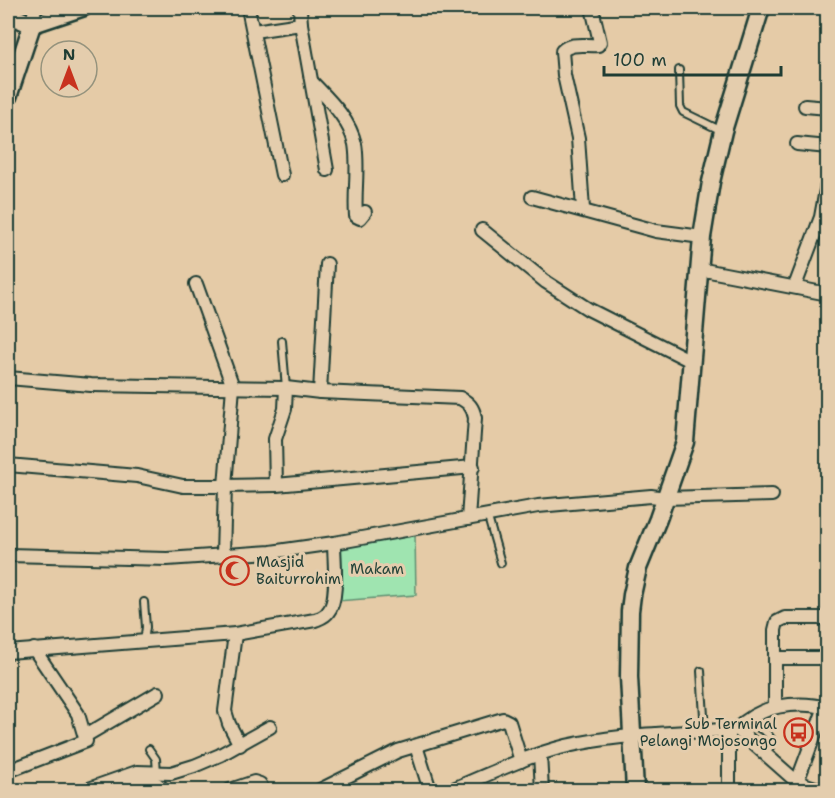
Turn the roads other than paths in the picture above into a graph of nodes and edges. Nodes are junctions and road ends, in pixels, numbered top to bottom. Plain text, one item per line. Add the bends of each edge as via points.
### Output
1 (35, 8) edge
2 (84, 8) edge
3 (248, 8) edge
4 (592, 8) edge
5 (761, 8) edge
6 (300, 9) edge
7 (8, 14) edge
8 (301, 24) junction
9 (32, 25) junction
10 (254, 32) junction
11 (679, 70) dead end
12 (311, 81) junction
13 (8, 93) edge
14 (805, 105) dead end
15 (828, 108) edge
16 (723, 131) junction
17 (797, 144) dead end
18 (828, 147) edge
19 (327, 170) dead end
20 (282, 175) dead end
21 (828, 179) edge
22 (532, 197) dead end
23 (583, 209) junction
24 (366, 212) dead end
25 (482, 230) dead end
26 (702, 237) junction
27 (327, 264) dead end
28 (699, 269) junction
29 (196, 284) dead end
30 (795, 286) junction
31 (828, 294) edge
32 (282, 341) dead end
33 (691, 362) junction
34 (8, 378) edge
35 (233, 387) junction
36 (286, 388) junction
37 (320, 392) junction
38 (8, 465) edge
39 (473, 467) junction
40 (276, 485) junction
41 (225, 486) junction
42 (772, 495) dead end
43 (665, 498) junction
44 (487, 514) junction
45 (468, 519) junction
46 (334, 543) junction
47 (8, 555) edge
48 (223, 555) junction
49 (501, 563) dead end
50 (144, 602) dead end
51 (828, 618) edge
52 (235, 634) junction
53 (143, 643) junction
54 (34, 649) junction
55 (8, 652) edge
56 (775, 658) junction
57 (828, 658) edge
58 (701, 671) dead end
59 (158, 693) dead end
60 (775, 707) junction
61 (826, 707) edge
62 (737, 726) junction
63 (270, 727) dead end
64 (705, 731) junction
65 (85, 736) junction
66 (632, 736) junction
67 (240, 745) junction
68 (416, 746) junction
69 (149, 749) dead end
70 (540, 754) junction
71 (521, 761) junction
72 (8, 771) edge
73 (157, 772) junction
74 (119, 783) edge
75 (795, 786) edge
76 (86, 790) edge
77 (164, 790) edge
78 (230, 790) edge
79 (263, 790) edge
80 (320, 790) edge
81 (430, 790) edge
82 (451, 790) edge
83 (542, 790) edge
84 (635, 790) edge
85 (729, 790) edge
86 (822, 790) edge

1 - 9 street
2 - 9 street
3 - 10 street
4 - 23 street via 598,45 571,45 562,51 578,138
5 - 16 main road
6 - 8 street
7 - 9 main road
8 - 10 street
8 - 12 street
9 - 13 main road
10 - 20 street
11 - 16 lane via 683,112
12 - 19 street
12 - 24 street via 343,116 350,131 355,145 356,216 360,218
14 - 15 street
16 - 26 main road
17 - 18 street
21 - 30 street via 822,217
22 - 23 street
23 - 26 street via 656,231
25 - 33 street via 546,282 588,309
26 - 28 main road
27 - 37 street
28 - 30 street
28 - 33 main road
29 - 35 street
30 - 31 street
32 - 36 lane
33 - 43 main road via 685,442
34 - 35 street via 91,385
35 - 36 street
35 - 41 street
36 - 37 street
36 - 40 street via 285,409 275,439
37 - 39 street via 460,398 474,411
38 - 41 street via 137,476 183,486
39 - 40 street
39 - 45 street
40 - 41 street
41 - 48 street
42 - 43 street
43 - 44 street via 651,496
43 - 66 main road via 636,576 630,611
44 - 45 street
44 - 49 lane
45 - 46 street
46 - 48 street
46 - 52 street via 334,597 324,616
47 - 48 street via 167,559
50 - 53 lane
51 - 56 street via 779,620
52 - 53 street
52 - 67 street via 227,719
53 - 54 street
54 - 55 street
54 - 65 street via 78,714
56 - 57 street
56 - 60 street
58 - 64 lane
59 - 65 street
60 - 61 street
60 - 62 street
61 - 75 street
62 - 64 street
62 - 75 street
62 - 85 street
63 - 67 street
64 - 66 street
65 - 72 street via 86,741
66 - 70 street via 579,743
66 - 84 main road
67 - 73 street via 177,772
68 - 71 street via 506,720
68 - 80 street
68 - 81 street
69 - 73 lane via 156,759
70 - 71 street
70 - 83 street
71 - 82 street
73 - 74 street via 137,772
74 - 76 street
74 - 77 street via 151,781
75 - 86 street
78 - 79 street via 254,782

